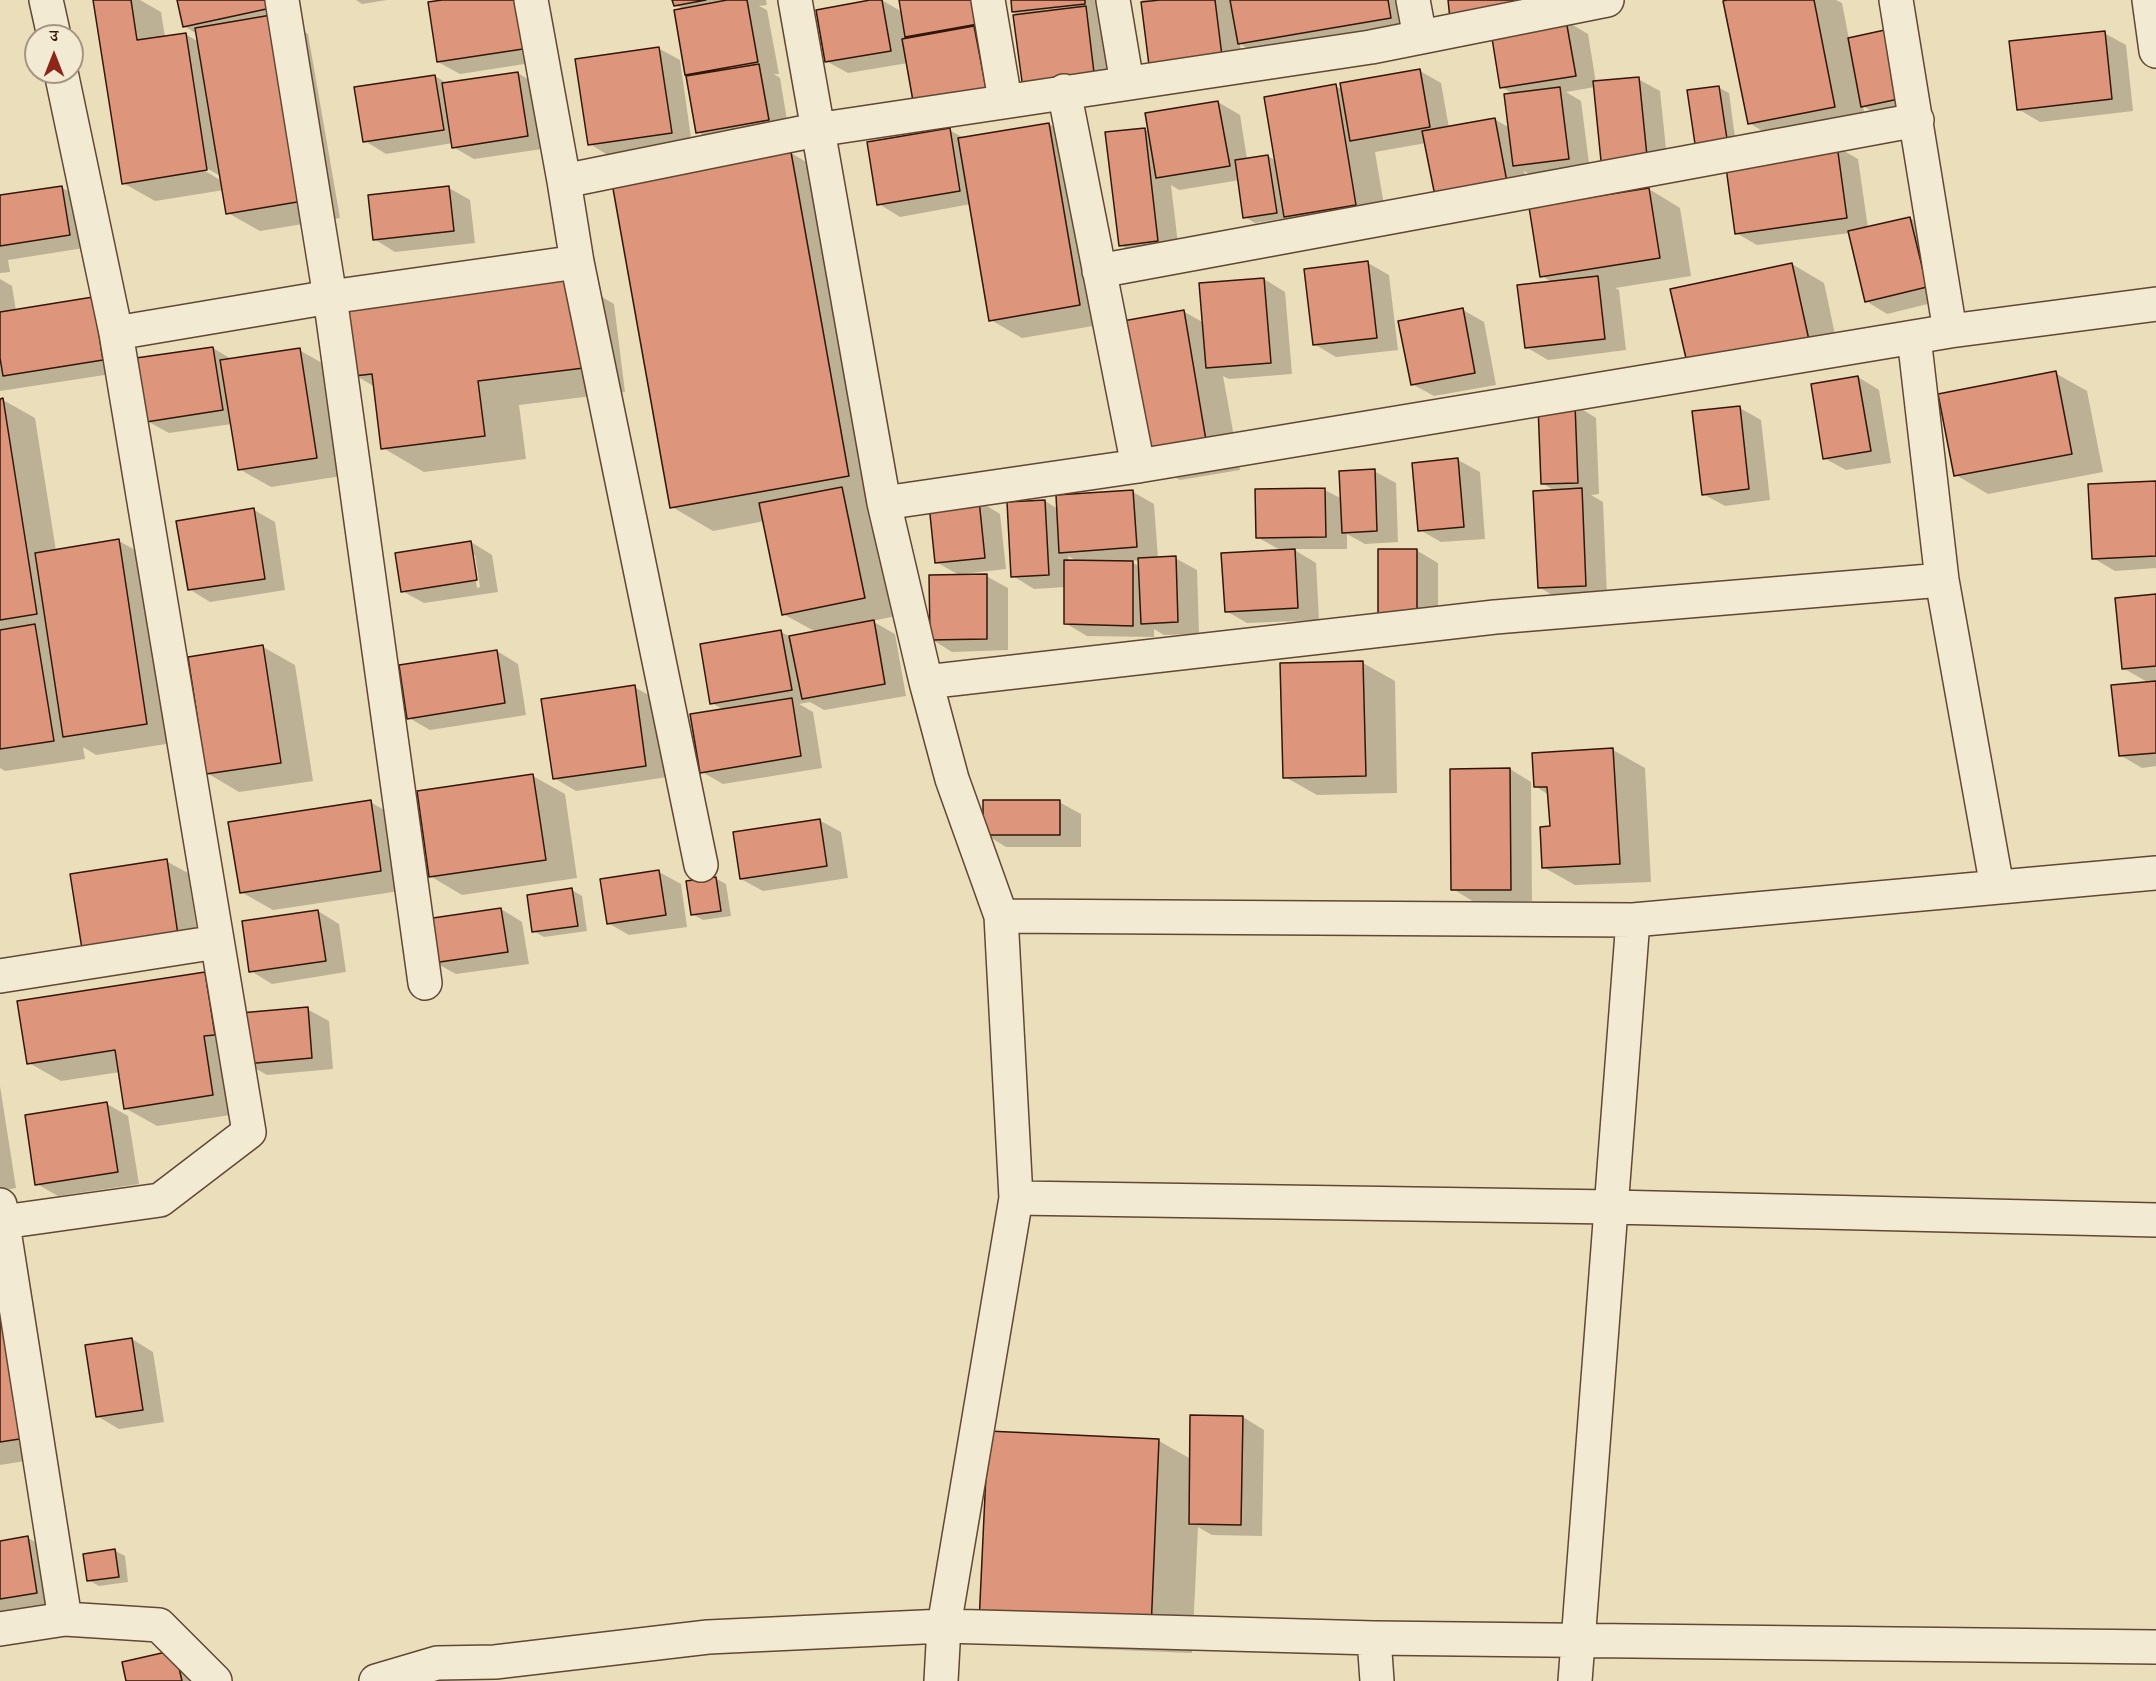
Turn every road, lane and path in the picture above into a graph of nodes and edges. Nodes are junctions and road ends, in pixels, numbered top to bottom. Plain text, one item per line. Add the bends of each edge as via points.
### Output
1 (46, 0) edge
2 (282, 0) edge
3 (531, 0) edge
4 (795, 0) edge
5 (988, 0) edge
6 (1113, 0) edge
7 (1413, 0) edge
8 (1607, 0) edge
9 (1896, 0) edge
10 (2149, 0) edge
11 (51, 24) edge
12 (1420, 37) junction
13 (2156, 51) edge
14 (1127, 83) junction
15 (64, 84) edge
16 (1064, 92) junction
17 (1005, 100) junction
18 (1917, 120) junction
19 (816, 130) junction
20 (564, 181) junction
21 (577, 262) junction
22 (1099, 271) junction
23 (330, 297) junction
24 (2156, 304) edge
25 (1950, 331) junction
26 (116, 333) junction
27 (1914, 337) junction
28 (1138, 466) junction
29 (884, 503) junction
30 (1942, 580) junction
31 (926, 682) junction
32 (701, 865) dead end
33 (2156, 873) edge
34 (1997, 887) junction
35 (1001, 916) junction
36 (1633, 920) junction
37 (217, 942) junction
38 (0, 975) edge
39 (425, 983) dead end
40 (1016, 1198) junction
41 (1612, 1207) junction
42 (1, 1213) edge
43 (2156, 1220) edge
44 (65, 1619) junction
45 (944, 1626) junction
46 (0, 1629) edge
47 (1374, 1638) junction
48 (1579, 1641) junction
49 (2156, 1647) edge
50 (215, 1681) edge
51 (376, 1681) edge
52 (941, 1681) edge
53 (1377, 1681) edge
54 (1575, 1681) edge

1 - 11 street
2 - 23 street
3 - 20 street
4 - 19 street
5 - 17 street
6 - 14 street
7 - 12 street
8 - 12 street
9 - 18 street
10 - 13 street
12 - 14 street
14 - 16 street
15 - 26 street
16 - 17 street
16 - 22 street
17 - 19 street
18 - 22 street
18 - 25 street
19 - 20 street
19 - 29 street
20 - 21 street
21 - 23 street
21 - 32 street
22 - 28 street
23 - 26 street
23 - 39 street
24 - 25 street
25 - 27 street
26 - 37 street
27 - 28 street
27 - 30 street
28 - 29 street
29 - 31 street
30 - 31 street via 1495,617
30 - 34 street
31 - 35 street via 952,779
33 - 34 street
34 - 36 street
35 - 36 street
35 - 40 street
36 - 41 street
37 - 38 street
37 - 42 street via 249,1132 160,1200
40 - 41 street
40 - 45 street
41 - 43 street
41 - 48 street
42 - 44 street
44 - 46 street
44 - 50 street via 159,1625
45 - 47 street
45 - 51 street via 708,1637 495,1662 437,1663
45 - 52 street
47 - 48 street
47 - 53 street
48 - 49 street
48 - 54 street

